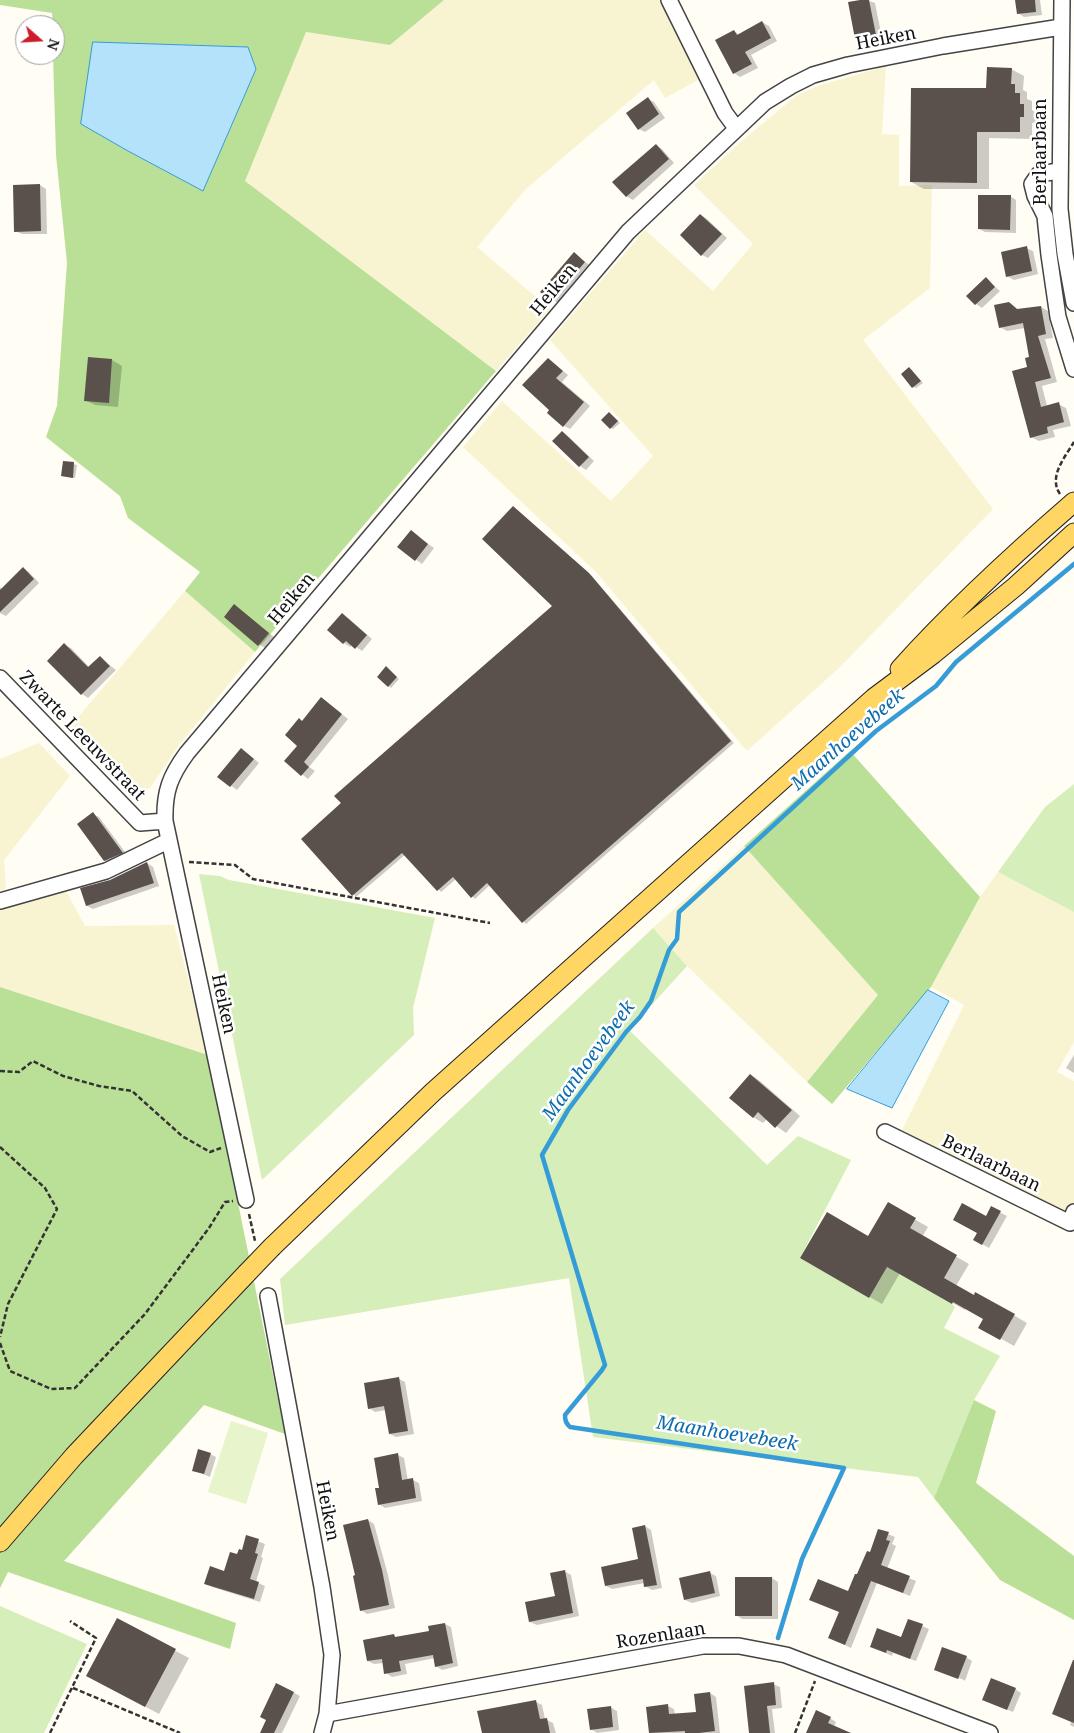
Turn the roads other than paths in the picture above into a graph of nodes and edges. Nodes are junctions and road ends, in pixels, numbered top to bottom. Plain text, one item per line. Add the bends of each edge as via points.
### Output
1 (668, 0) edge
2 (1062, 0) edge
3 (1061, 26) junction
4 (736, 128) junction
5 (1059, 171) junction
6 (1074, 303) edge
7 (1074, 369) edge
8 (1069, 500) edge
9 (1074, 533) edge
10 (0, 678) edge
11 (874, 698) junction
12 (165, 821) junction
13 (168, 841) junction
14 (0, 901) edge
15 (885, 1132) dead end
16 (246, 1200) road end
17 (1074, 1212) edge
18 (268, 1296) dead end
19 (0, 1542) edge
20 (327, 1714) junction
21 (322, 1733) edge
22 (990, 1733) edge

1 - 4 street via 725,113
2 - 3 street, Berlaarbaan
3 - 4 street, Heiken via 934,48 813,75 765,102
3 - 5 street, Berlaarbaan
4 - 12 street, Heiken via 628,232 186,753 167,791
5 - 6 street, Berlaarbaan via 1062,232
5 - 7 street via 1039,174 1032,184 1045,216 1058,317
8 - 11 main road via 925,640
9 - 11 main road via 941,648
10 - 12 street, Zwarte Leeuwstraat via 140,823
11 - 19 main road, bridge via 433,1092 272,1247 74,1456
12 - 13 street, Heiken
13 - 14 street via 106,871
13 - 16 street, Heiken
15 - 17 street, Berlaarbaan via 1070,1223
18 - 20 street, Heiken via 332,1654
20 - 21 street, Heiken
20 - 22 street, Rozenlaan via 703,1646 739,1646 786,1655

